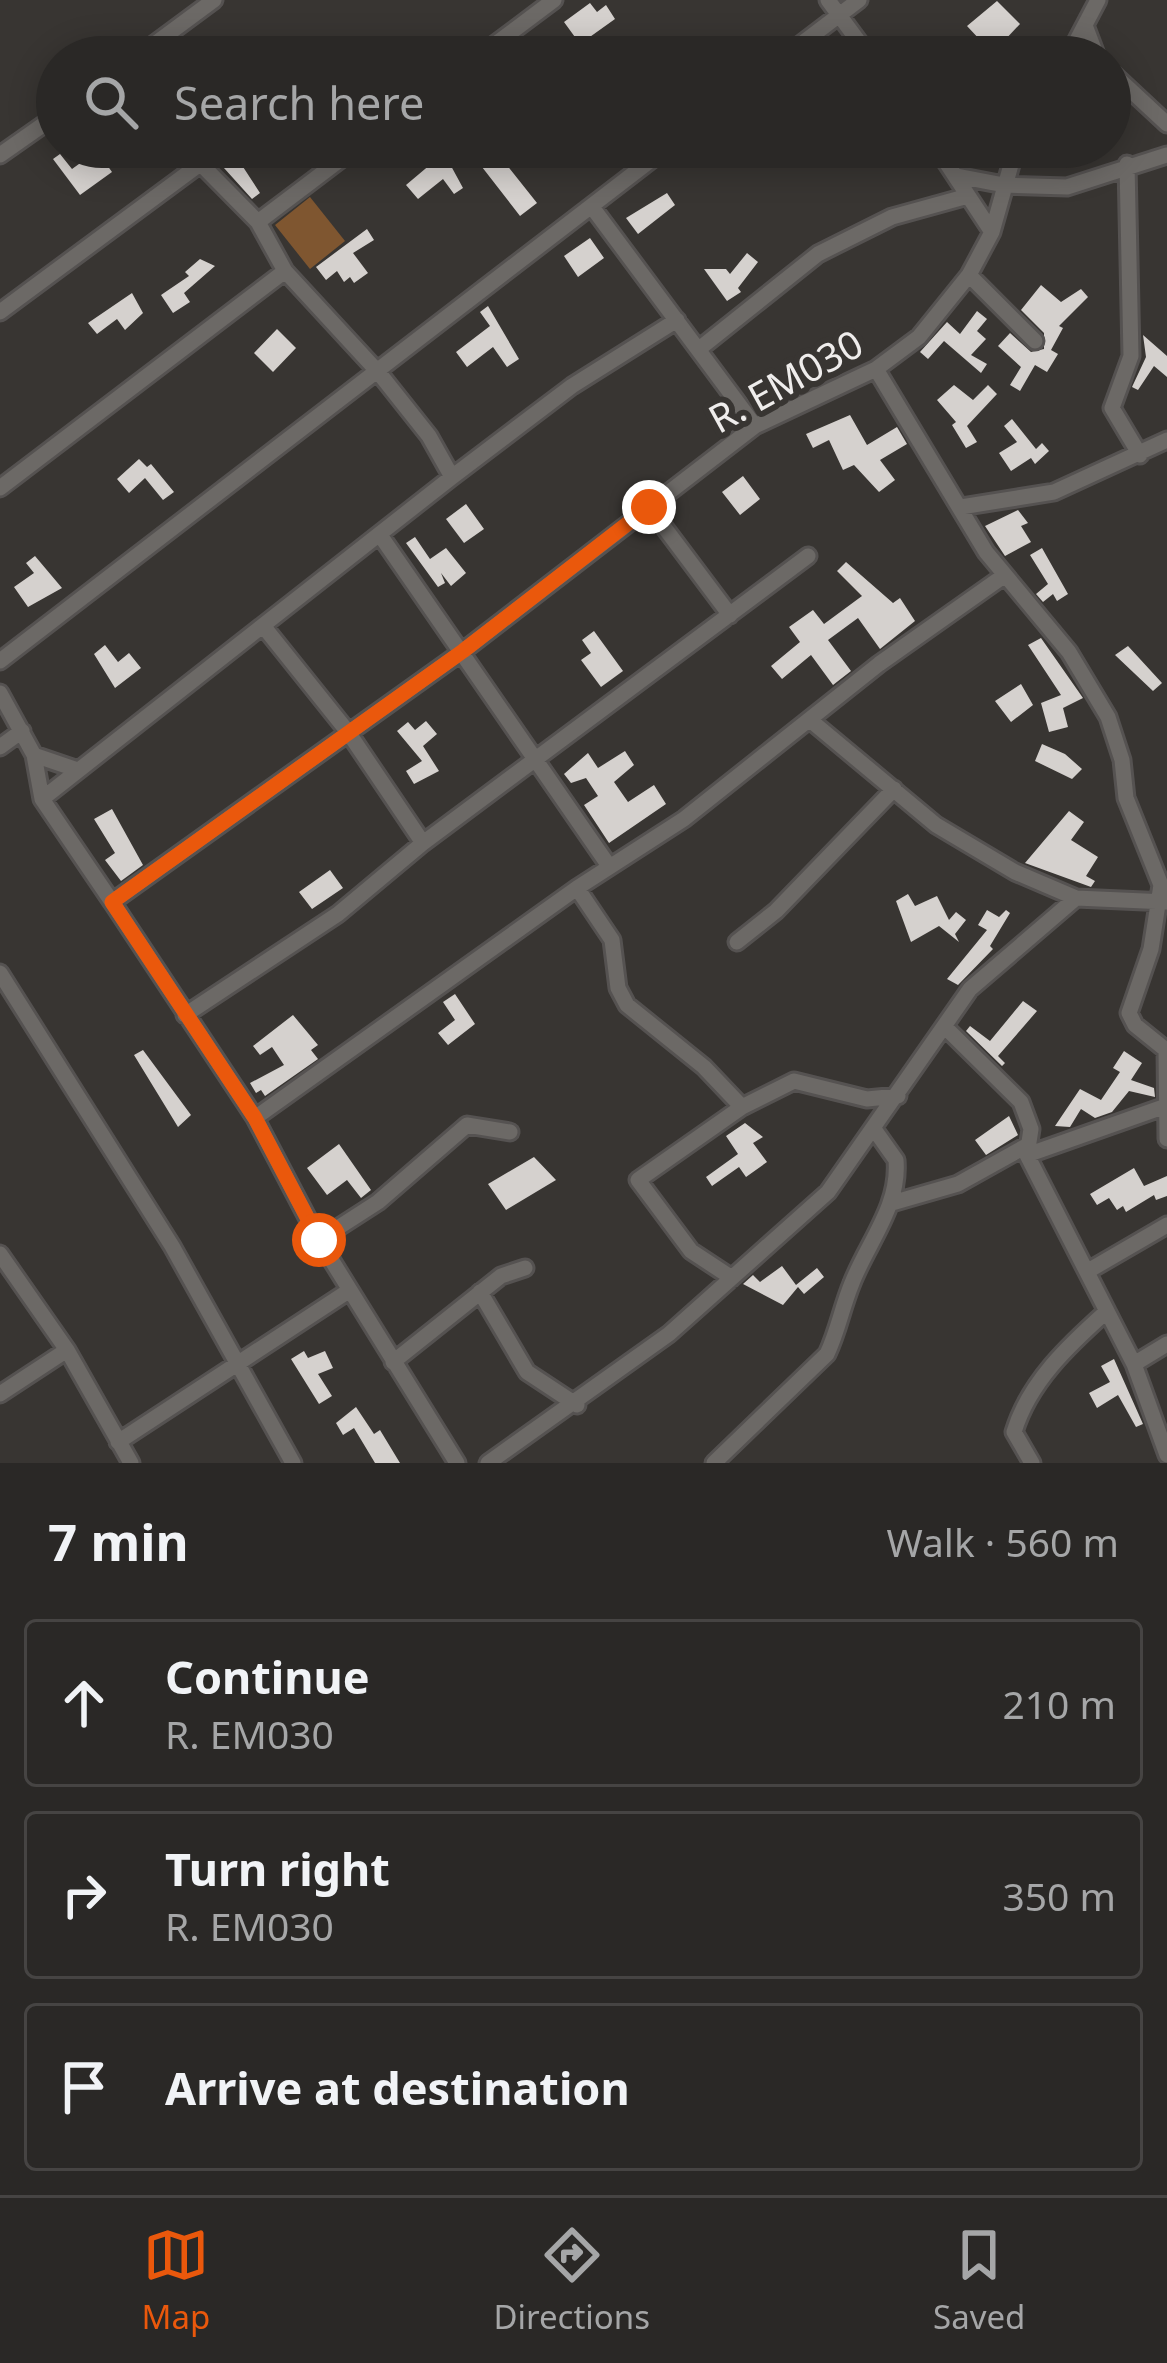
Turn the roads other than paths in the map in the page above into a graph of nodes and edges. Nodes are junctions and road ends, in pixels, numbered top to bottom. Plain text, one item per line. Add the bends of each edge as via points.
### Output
1 (214, 0) edge
2 (554, 0) edge
3 (828, 0) edge
4 (859, 0) edge
5 (1098, 0) edge
6 (839, 15) junction
7 (1086, 28) junction
8 (165, 36) edge
9 (506, 36) edge
10 (812, 36) edge
11 (854, 36) edge
12 (1081, 36) edge
13 (1089, 36) edge
14 (1131, 91) edge
15 (1167, 124) edge
16 (36, 130) edge
17 (0, 155) edge
18 (1167, 155) edge
19 (1131, 163) edge
20 (195, 168) edge
21 (204, 168) edge
22 (330, 168) edge
23 (641, 168) edge
24 (951, 168) edge
25 (1009, 168) edge
26 (1117, 168) edge
27 (1127, 168) edge
28 (957, 176) junction
29 (1004, 185) junction
30 (968, 196) junction
31 (592, 207) junction
32 (258, 222) junction
33 (992, 232) junction
34 (285, 271) junction
35 (969, 274) junction
36 (0, 312) edge
37 (677, 320) junction
38 (1035, 341) dead end
39 (700, 349) junction
40 (876, 369) junction
41 (379, 374) junction
42 (755, 426) junction
43 (1167, 440) edge
44 (1140, 455) junction
45 (452, 477) junction
46 (0, 488) edge
47 (649, 507) junction
48 (961, 507) junction
49 (380, 535) junction
50 (808, 556) dead end
51 (1005, 575) junction
52 (730, 615) junction
53 (264, 627) junction
54 (463, 651) junction
55 (0, 661) edge
56 (0, 693) edge
57 (810, 720) junction
58 (22, 731) junction
59 (347, 732) junction
60 (0, 747) edge
61 (34, 755) junction
62 (538, 759) junction
63 (78, 770) junction
64 (895, 789) junction
65 (43, 799) junction
66 (423, 843) junction
67 (609, 866) junction
68 (577, 888) junction
69 (1076, 898) junction
70 (112, 902) junction
71 (1164, 904) edge
72 (737, 942) dead end
73 (0, 973) edge
74 (185, 1015) junction
75 (947, 1029) junction
76 (1167, 1049) edge
77 (898, 1096) junction
78 (742, 1107) junction
79 (1163, 1107) junction
80 (255, 1118) junction
81 (874, 1129) junction
82 (510, 1132) dead end
83 (1167, 1139) edge
84 (1027, 1150) junction
85 (892, 1203) junction
86 (1167, 1225) edge
87 (319, 1240) junction
88 (0, 1254) edge
89 (525, 1268) dead end
90 (1088, 1270) junction
91 (732, 1278) junction
92 (350, 1290) junction
93 (480, 1292) junction
94 (1107, 1311) junction
95 (1167, 1344) edge
96 (67, 1351) junction
97 (393, 1362) junction
98 (1134, 1364) junction
99 (237, 1366) junction
100 (0, 1394) edge
101 (577, 1405) junction
102 (118, 1442) junction
103 (1167, 1455) edge
104 (131, 1463) edge
105 (293, 1463) edge
106 (457, 1463) edge
107 (488, 1463) edge
108 (714, 1463) edge
109 (1032, 1463) edge

1 - 8 street
2 - 9 street
3 - 6 street
4 - 6 street
5 - 7 street
6 - 10 street
6 - 11 street
7 - 12 street
7 - 13 street
14 - 15 street
16 - 17 street
18 - 19 street
20 - 36 street
21 - 32 street
22 - 32 street
23 - 31 street
24 - 28 street
25 - 29 street, R. EM030
26 - 29 street via 1067,187
27 - 44 street via 1131,356 1112,408
28 - 29 street
28 - 30 street
29 - 33 street, R. EM030
30 - 33 street
30 - 39 street via 892,217 818,254
31 - 37 street
31 - 41 street
32 - 34 street
33 - 35 street, R. EM030
34 - 41 street
34 - 46 street
35 - 38 street
35 - 40 street, R. EM030 via 919,337
37 - 39 street
37 - 45 street
39 - 42 street
40 - 42 street, R. EM030
40 - 48 street
41 - 45 street
41 - 55 street
42 - 47 street, R. EM030
43 - 44 street
44 - 48 street via 1054,492
45 - 49 street
47 - 52 street
47 - 54 street, R. EM030
48 - 51 street
49 - 53 street
49 - 54 street
50 - 52 street
51 - 57 street
51 - 71 street via 1095,689
52 - 62 street
53 - 59 street
53 - 63 street
54 - 59 street, R. EM030
54 - 62 street
56 - 58 street
57 - 64 street
57 - 67 street via 684,819
58 - 60 street
58 - 61 street
59 - 66 street
59 - 70 street, R. EM030
61 - 63 street
61 - 65 street
62 - 66 street
62 - 67 street
63 - 65 street
64 - 69 street via 936,825
64 - 72 street
65 - 70 street
66 - 74 street via 338,914
67 - 68 street
68 - 78 street via 612,940 627,1005
68 - 80 street
69 - 71 street
69 - 75 street via 970,989
70 - 74 street
71 - 76 street via 1129,1013
73 - 99 street via 172,1246
74 - 80 street
75 - 77 street
75 - 84 street via 1021,1102 1031,1129
76 - 79 street
77 - 78 street via 867,1099 794,1081
77 - 81 street
78 - 91 street via 638,1180 691,1251
79 - 83 street
79 - 84 street
80 - 87 street
81 - 85 street via 896,1160
81 - 91 street via 828,1192
82 - 87 street via 466,1125
84 - 85 street via 958,1184
84 - 90 street
85 - 108 street via 827,1354
86 - 90 street
87 - 92 street
88 - 96 street
89 - 93 street
90 - 94 street
91 - 101 street
92 - 97 street
92 - 99 street
93 - 97 street
93 - 101 street via 527,1372
94 - 98 street
94 - 109 street via 1048,1370 1019,1418 1014,1432
95 - 98 street
96 - 100 street
96 - 102 street
97 - 106 street
98 - 103 street
99 - 102 street
99 - 105 street
101 - 107 street
102 - 104 street

